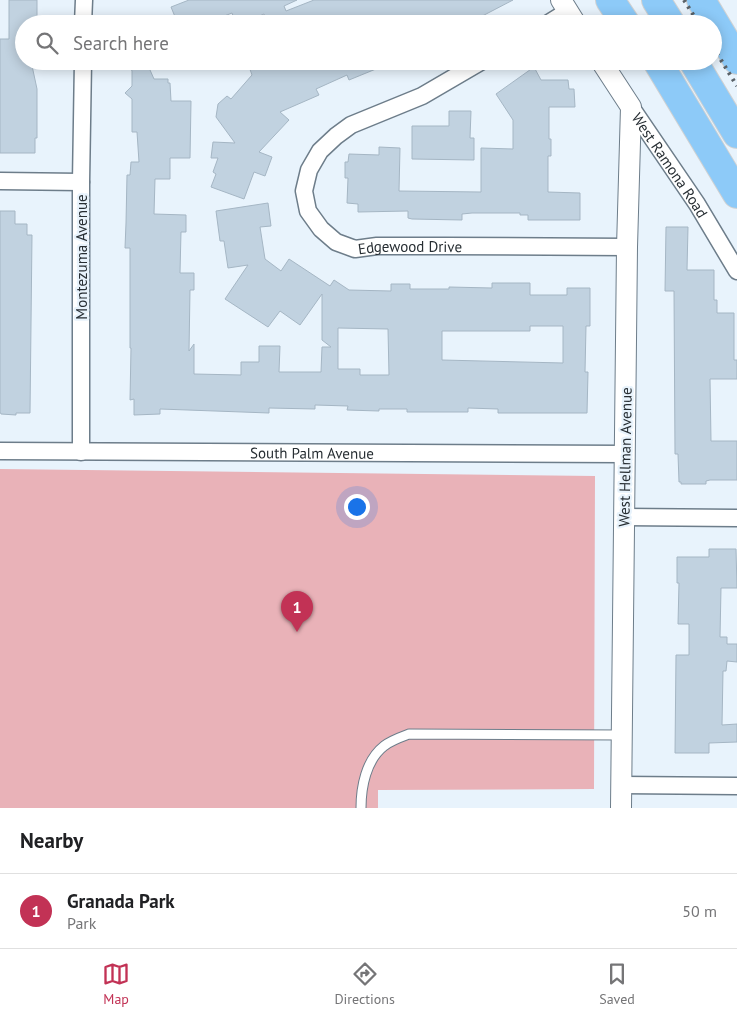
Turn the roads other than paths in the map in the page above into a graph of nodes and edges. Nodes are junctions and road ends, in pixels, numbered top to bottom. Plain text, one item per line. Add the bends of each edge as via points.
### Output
1 (84, 0) edge
2 (610, 0) edge
3 (620, 0) edge
4 (656, 0) edge
5 (700, 0) edge
6 (83, 15) edge
7 (620, 15) edge
8 (629, 15) edge
9 (665, 15) edge
10 (709, 15) edge
11 (722, 36) edge
12 (737, 60) edge
13 (83, 70) edge
14 (467, 70) edge
15 (607, 70) edge
16 (658, 70) edge
17 (662, 70) edge
18 (698, 70) edge
19 (631, 107) junction
20 (694, 123) junction
21 (737, 134) edge
22 (0, 181) edge
23 (81, 182) junction
24 (737, 194) edge
25 (627, 247) junction
26 (737, 271) edge
27 (0, 451) edge
28 (81, 452) junction
29 (625, 454) junction
30 (624, 517) junction
31 (737, 518) edge
32 (622, 735) junction
33 (621, 785) junction
34 (737, 786) edge
35 (361, 808) edge
36 (621, 808) edge

1 - 6 street
2 - 7 highway
3 - 8 highway
4 - 9 highway
5 - 10 highway
11 - 12 highway
13 - 23 street, Montezuma Avenue
14 - 25 street, Edgewood Drive via 422,96 351,125 320,151 309,170 304,192 308,211 321,229 336,242 355,249 377,246
15 - 19 street, West Ramona Road
16 - 20 highway
17 - 20 highway
18 - 21 highway
19 - 25 street, West Hellman Avenue
19 - 26 street, West Ramona Road via 697,204
20 - 24 highway
22 - 23 street
23 - 28 street, Montezuma Avenue
25 - 29 street, West Hellman Avenue
27 - 28 street, South Palm Avenue
28 - 29 street, South Palm Avenue
29 - 30 street, West Hellman Avenue
30 - 31 street
30 - 32 street, West Hellman Avenue
32 - 33 street, West Hellman Avenue
32 - 35 lane via 409,734 383,746 368,766
33 - 34 street
33 - 36 street, West Hellman Avenue

